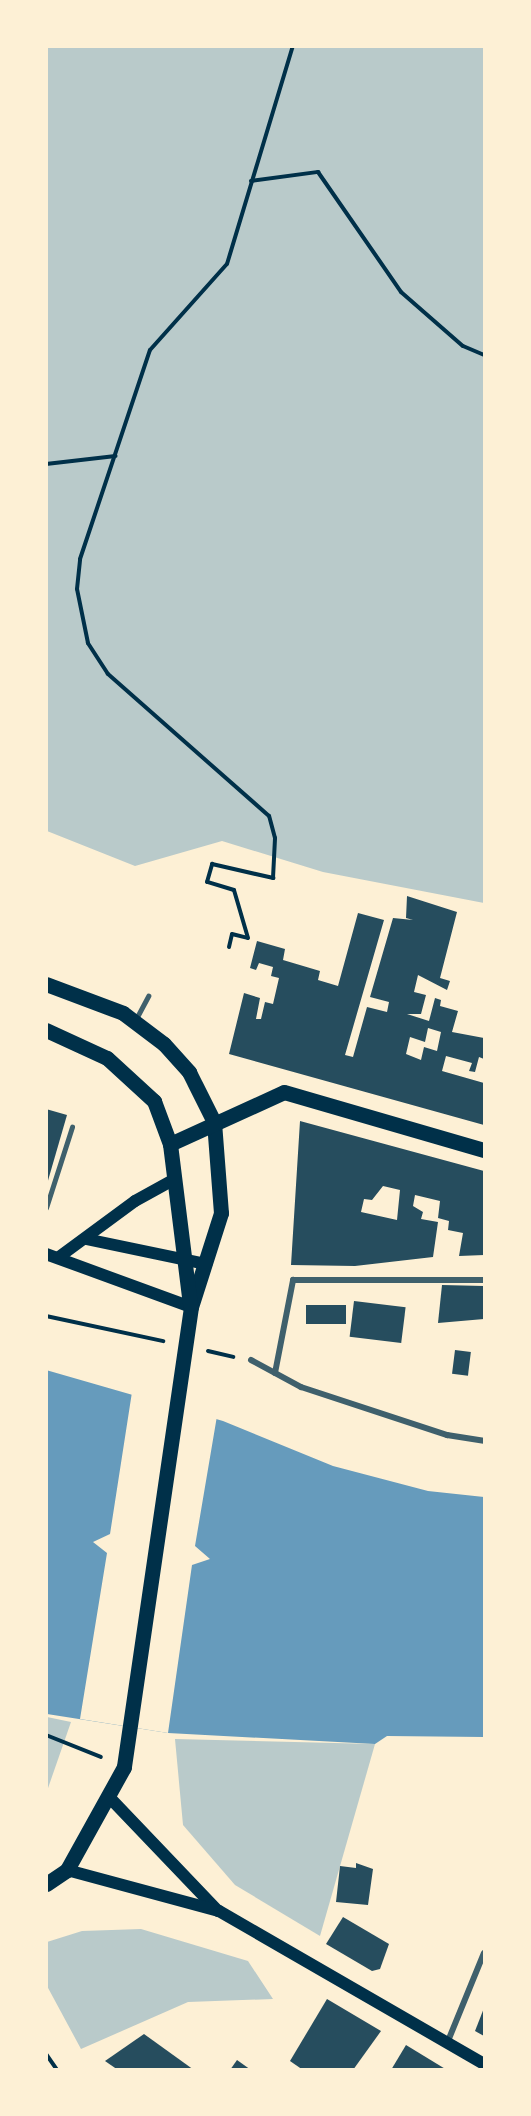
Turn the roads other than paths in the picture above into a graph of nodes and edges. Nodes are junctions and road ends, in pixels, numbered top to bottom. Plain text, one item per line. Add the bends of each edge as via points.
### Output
1 (46, 984) edge
2 (148, 996) dead end
3 (135, 1022) junction
4 (46, 1030) edge
5 (214, 1122) junction
6 (72, 1127) dead end
7 (170, 1144) junction
8 (484, 1150) edge
9 (175, 1179) junction
10 (46, 1208) edge
11 (86, 1239) junction
12 (46, 1254) edge
13 (59, 1257) junction
14 (183, 1259) junction
15 (206, 1264) junction
16 (484, 1280) edge
17 (191, 1306) junction
18 (251, 1360) road end
19 (275, 1373) junction
20 (484, 1441) edge
21 (111, 1799) junction
22 (67, 1870) junction
23 (46, 1884) edge
24 (219, 1911) junction
25 (484, 1953) edge
26 (448, 2040) junction
27 (484, 2064) edge

1 - 3 main road
2 - 3 lane
3 - 5 main road via 164,1044 189,1072
4 - 7 main road via 107,1058 149,1096
5 - 7 main road
5 - 8 main road via 284,1092
5 - 15 main road via 221,1213
6 - 10 lane
7 - 9 main road
9 - 11 main road via 135,1201
9 - 14 main road
11 - 13 main road
11 - 14 main road
12 - 13 main road
13 - 17 main road
14 - 15 main road
14 - 17 main road
15 - 17 main road
16 - 19 street via 293,1280
17 - 21 main road via 124,1767
18 - 19 street
19 - 20 street via 447,1435
21 - 22 main road
21 - 24 main road
22 - 23 main road
22 - 24 main road
24 - 26 main road
25 - 26 street
26 - 27 main road

